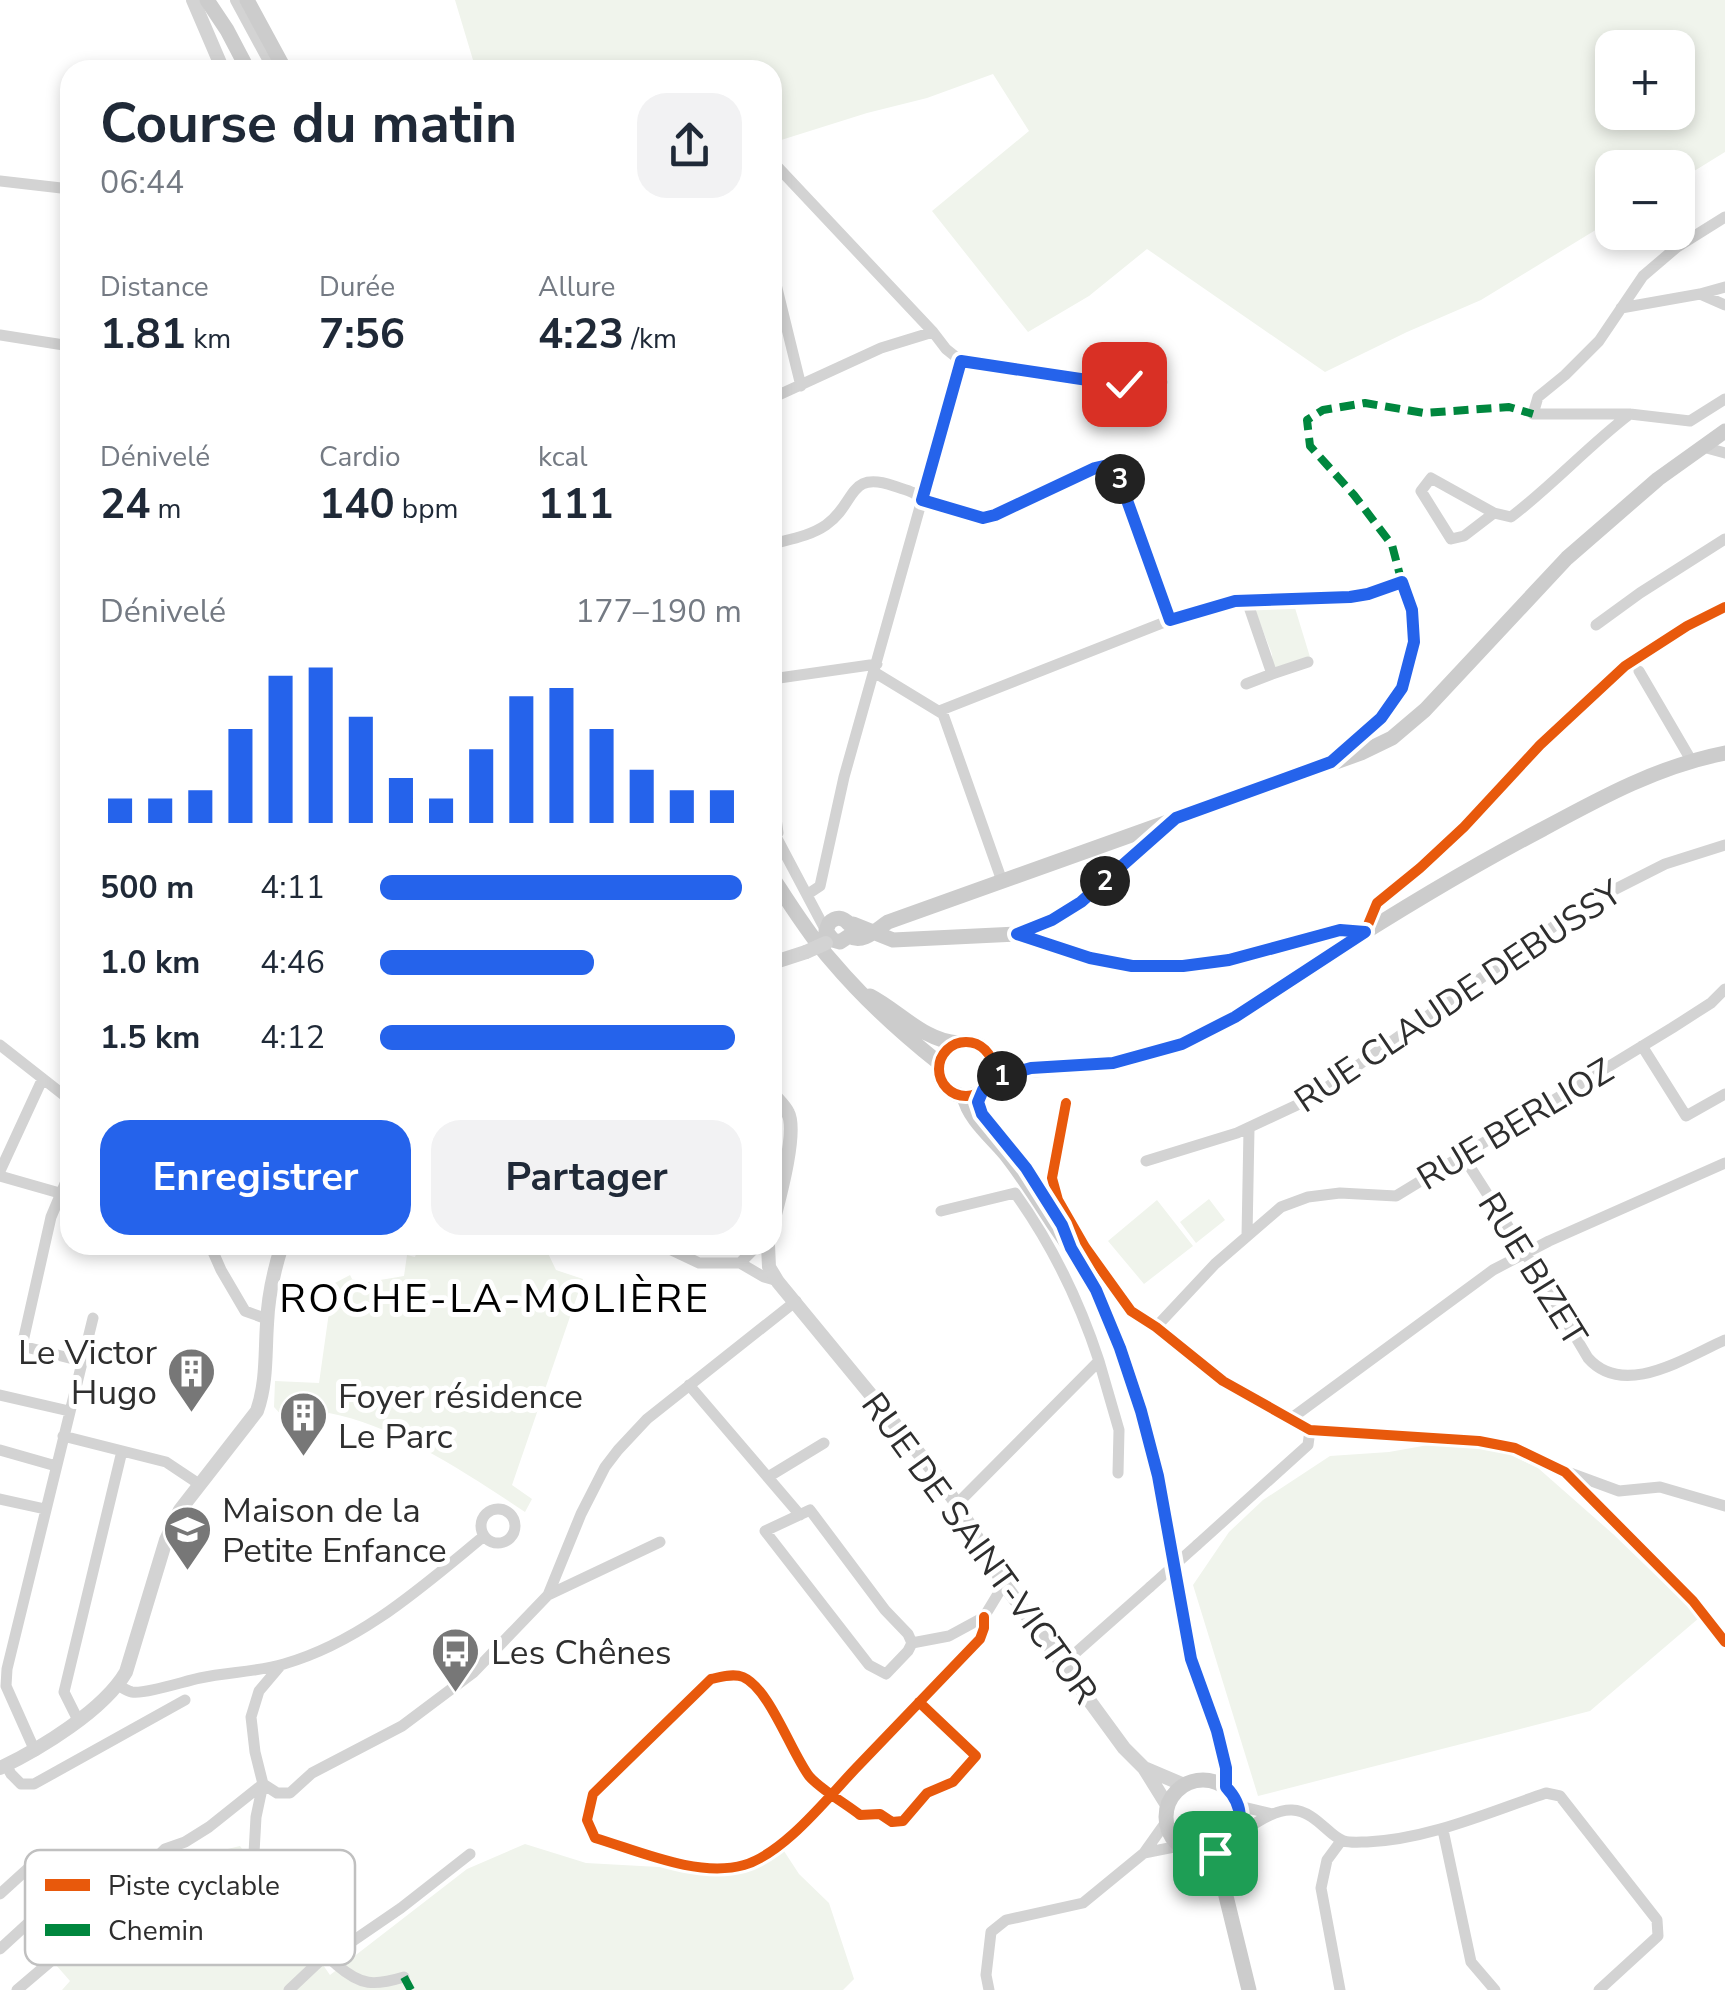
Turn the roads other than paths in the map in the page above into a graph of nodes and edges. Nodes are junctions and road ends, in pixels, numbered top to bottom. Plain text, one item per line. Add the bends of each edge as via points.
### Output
1 (193, 0) edge
2 (207, 0) edge
3 (237, 0) edge
4 (248, 0) edge
5 (219, 60) edge
6 (243, 60) edge
7 (270, 60) edge
8 (280, 60) edge
9 (782, 172) edge
10 (0, 181) edge
11 (60, 188) edge
12 (1725, 217) edge
13 (1725, 287) edge
14 (1700, 294) junction
15 (1725, 305) edge
16 (1621, 308) junction
17 (782, 309) edge
18 (933, 332) junction
19 (0, 335) edge
20 (60, 344) edge
21 (961, 361) junction
22 (1162, 382) dead end
23 (801, 386) junction
24 (782, 394) edge
25 (1725, 398) edge
26 (1630, 414) junction
27 (1725, 431) edge
28 (1703, 447) junction
29 (1725, 453) edge
30 (922, 500) junction
31 (1494, 513) junction
32 (1725, 540) edge
33 (782, 541) edge
34 (1246, 601) junction
35 (1170, 620) junction
36 (1596, 625) dead end
37 (1308, 662) dead end
38 (876, 668) junction
39 (1639, 672) dead end
40 (1272, 674) junction
41 (782, 678) edge
42 (1246, 684) dead end
43 (939, 711) junction
44 (1725, 753) edge
45 (1692, 760) junction
46 (1331, 762) junction
47 (1176, 818) junction
48 (1725, 846) edge
49 (782, 847) edge
50 (1002, 880) junction
51 (782, 891) edge
52 (808, 894) junction
53 (881, 927) junction
54 (839, 930) junction
55 (1365, 932) junction
56 (1017, 934) junction
57 (782, 960) edge
58 (1725, 989) edge
59 (863, 993) junction
60 (958, 1042) junction
61 (0, 1045) edge
62 (1642, 1046) junction
63 (989, 1054) junction
64 (939, 1063) junction
65 (1031, 1068) junction
66 (42, 1080) junction
67 (986, 1086) junction
68 (60, 1093) edge
69 (1725, 1094) edge
70 (964, 1096) junction
71 (1066, 1102) dead end
72 (782, 1105) edge
73 (1249, 1129) junction
74 (788, 1153) junction
75 (1463, 1156) junction
76 (782, 1157) edge
77 (1146, 1160) dead end
78 (1725, 1163) edge
79 (0, 1176) edge
80 (782, 1180) edge
81 (0, 1190) edge
82 (60, 1192) edge
83 (60, 1203) edge
84 (941, 1211) dead end
85 (1247, 1236) junction
86 (1071, 1248) junction
87 (1524, 1253) junction
88 (214, 1255) edge
89 (279, 1255) edge
90 (682, 1255) edge
91 (748, 1255) edge
92 (768, 1255) edge
93 (740, 1263) junction
94 (778, 1282) junction
95 (796, 1301) junction
96 (92, 1318) dead end
97 (267, 1319) junction
98 (1156, 1327) junction
99 (1725, 1340) edge
100 (81, 1361) junction
101 (1099, 1362) junction
102 (688, 1384) junction
103 (0, 1394) edge
104 (69, 1411) junction
105 (1289, 1420) junction
106 (1310, 1430) junction
107 (63, 1436) junction
108 (824, 1443) dead end
109 (0, 1450) edge
110 (122, 1451) junction
111 (56, 1466) junction
112 (1566, 1472) junction
113 (1118, 1473) dead end
114 (768, 1477) junction
115 (198, 1484) junction
116 (0, 1499) edge
117 (957, 1504) junction
118 (1725, 1506) edge
119 (45, 1509) junction
120 (800, 1515) junction
121 (484, 1536) dead end
122 (660, 1542) dead end
123 (1004, 1584) junction
124 (548, 1595) junction
125 (984, 1616) junction
126 (1725, 1642) edge
127 (912, 1644) junction
128 (1063, 1664) junction
129 (281, 1665) junction
130 (3, 1686) edge
131 (118, 1686) junction
132 (185, 1700) dead end
133 (919, 1702) junction
134 (78, 1720) junction
135 (1220, 1744) junction
136 (35, 1751) junction
137 (3, 1766) edge
138 (1144, 1768) junction
139 (1192, 1782) junction
140 (262, 1784) junction
141 (1226, 1787) junction
142 (832, 1793) junction
143 (1239, 1806) junction
144 (1167, 1814) junction
145 (1272, 1814) junction
146 (1442, 1830) junction
147 (1231, 1841) junction
148 (1341, 1841) junction
149 (1179, 1846) junction
150 (164, 1850) edge
151 (254, 1850) edge
152 (1144, 1853) junction
153 (470, 1854) dead end
154 (1196, 1854) junction
155 (25, 1872) edge
156 (1225, 1892) junction
157 (0, 1894) edge
158 (25, 1926) edge
159 (355, 1940) edge
160 (0, 1949) edge
161 (47, 1965) edge
162 (311, 1965) edge
163 (339, 1965) edge
164 (404, 1977) dead end
165 (17, 1990) edge
166 (289, 1990) edge
167 (989, 1990) edge
168 (1249, 1990) edge
169 (1340, 1990) edge
170 (1496, 1990) edge
171 (1599, 1990) edge

1 - 5 street
2 - 6 main road
3 - 7 street
4 - 8 main road
9 - 18 street
10 - 11 street
12 - 16 street via 1654,266
13 - 14 street
14 - 15 street
14 - 16 street
16 - 26 street via 1599,341 1538,397 1533,414
17 - 23 street
18 - 21 street
18 - 23 street
19 - 20 street
21 - 22 street via 1114,384
21 - 30 street
23 - 24 street
25 - 26 street via 1690,421
26 - 31 street via 1511,517
27 - 28 main road
28 - 29 street
28 - 46 main road via 1567,558 1426,710 1392,738
30 - 33 street via 875,480 864,482 827,524
30 - 35 street via 983,518 1108,465 1119,478
30 - 38 street
31 - 31 street via 1431,478 1421,491 1451,539
32 - 36 street
34 - 35 street
34 - 40 street
34 - 46 street via 1350,597 1402,582 1414,642 1402,688 1381,718
35 - 43 street
37 - 40 street
38 - 41 street
38 - 43 street
38 - 52 street via 820,886
39 - 45 street
40 - 42 street
43 - 50 street
44 - 45 main road
45 - 55 main road via 1577,810
46 - 47 main road
47 - 50 main road
47 - 56 main road via 1081,902
48 - 73 street, RUE CLAUDE DEBUSSY via 1665,864 1584,905 1312,1098
49 - 52 street
50 - 53 main road
51 - 59 main road
52 - 54 street
53 - 54 main road via 854,939
53 - 56 main road via 892,940
54 - 57 street, bridge
55 - 56 street via 1340,930 1183,966 1090,958
55 - 65 main road via 1182,1044 1113,1063
58 - 62 street, RUE BERLIOZ
59 - 60 main road via 930,1036
59 - 64 main road
60 - 63 main road via 976,1043
60 - 64 main road
61 - 66 street
62 - 69 street via 1686,1116
62 - 75 street, RUE BERLIOZ
63 - 65 main road
63 - 67 main road via 993,1068
64 - 70 main road via 947,1088
65 - 67 main road
66 - 68 street
66 - 79 street
67 - 70 main road
67 - 86 main road via 978,1102 982,1114 1026,1168
70 - 86 main road
71 - 98 street via 1052,1178 1058,1200 1131,1311
72 - 74 street via 790,1115
73 - 77 street, RUE CLAUDE DEBUSSY
73 - 85 street
74 - 76 street
74 - 80 street
75 - 85 street, RUE BERLIOZ via 1396,1196 1340,1193 1280,1207
75 - 87 street, RUE BIZET
78 - 87 street
79 - 81 street
79 - 82 street
83 - 100 street via 51,1217 22,1346
84 - 101 street via 1016,1193 1064,1270
85 - 98 street, RUE BERLIOZ
86 - 135 main road via 1096,1290 1141,1411 1191,1659
87 - 99 street, RUE BIZET via 1597,1368 1634,1376
87 - 105 street
88 - 97 street via 245,1311
89 - 97 street
90 - 93 street via 700,1263
91 - 93 street
92 - 94 street
93 - 94 street
94 - 95 street, RUE DE SAINT-VICTOR
95 - 102 street
95 - 117 street, RUE DE SAINT-VICTOR
96 - 100 street
97 - 115 street via 257,1411
98 - 105 street via 1223,1381
100 - 104 street
101 - 113 street via 1119,1430
101 - 117 street
102 - 114 street
102 - 124 street via 605,1468
103 - 104 street
104 - 107 street
105 - 106 street
106 - 112 street via 1479,1441 1515,1448
106 - 128 street, bridge via 1308,1445
107 - 110 street
107 - 111 street
108 - 114 street
109 - 111 street
110 - 115 street via 166,1462
110 - 134 street via 64,1692
111 - 119 street
112 - 118 street via 1619,1491 1660,1486
112 - 126 street
114 - 120 street
115 - 131 street via 166,1540
116 - 119 street
117 - 123 street, RUE DE SAINT-VICTOR
119 - 130 street
120 - 127 street via 810,1510
120 - 127 street via 765,1531 869,1665 886,1674
121 - 129 street via 366,1626
122 - 124 street
123 - 125 street
123 - 128 street, RUE DE SAINT-VICTOR
124 - 140 street via 474,1672 402,1726 312,1773 290,1793
125 - 127 street via 949,1636
125 - 133 street via 980,1639
128 - 138 street, RUE DE SAINT-VICTOR
129 - 131 street via 133,1692
129 - 140 street via 259,1691 251,1717
130 - 136 street
131 - 134 street
132 - 137 street via 34,1784 22,1784
133 - 142 street
133 - 142 street via 976,1756 953,1782 927,1793 903,1821 860,1815
134 - 136 street
135 - 139 main road via 1214,1763
135 - 141 main road
136 - 137 street
138 - 139 street, RUE DE SAINT-VICTOR
138 - 144 street, RUE DE SAINT-VICTOR
139 - 141 main road
139 - 144 main road via 1172,1796
140 - 150 street via 209,1827
140 - 151 street
141 - 143 main road
142 - 142 street via 780,1846 743,1865 695,1868 596,1838 587,1820 593,1794 711,1680 726,1675 758,1688 811,1779
143 - 145 street
143 - 147 main road
144 - 149 main road
144 - 152 street
145 - 147 street
145 - 148 street via 1312,1816
146 - 148 street
146 - 170 street via 1471,1962
146 - 171 street via 1546,1792 1560,1796 1657,1920 1658,1936
147 - 154 main road via 1215,1853
147 - 156 main road
148 - 169 street via 1327,1860 1321,1888
149 - 152 street
149 - 154 main road
152 - 167 street via 1083,1904 1006,1920 992,1932
153 - 159 street
154 - 156 main road
155 - 157 street
156 - 168 main road
158 - 160 street
161 - 165 street
162 - 166 street
163 - 164 street via 362,1983

